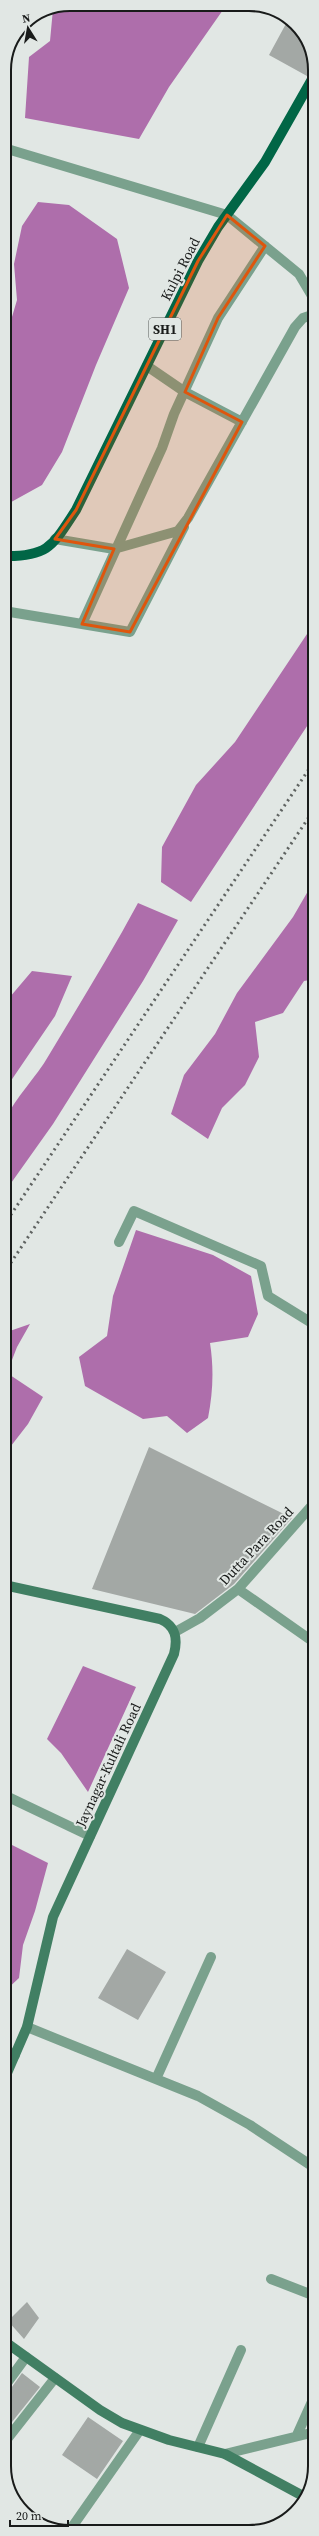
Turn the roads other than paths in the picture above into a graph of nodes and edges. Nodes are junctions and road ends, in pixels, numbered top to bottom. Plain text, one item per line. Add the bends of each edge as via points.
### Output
1 (308, 86) edge
2 (11, 150) edge
3 (226, 215) junction
4 (265, 246) junction
5 (308, 289) edge
6 (308, 316) edge
7 (147, 366) junction
8 (185, 392) junction
9 (242, 422) junction
10 (188, 518) junction
11 (55, 539) junction
12 (114, 550) junction
13 (11, 556) edge
14 (11, 612) edge
15 (82, 624) junction
16 (119, 1242) dead end
17 (308, 1321) edge
18 (308, 1510) edge
19 (11, 1587) edge
20 (238, 1589) junction
21 (175, 1632) junction
22 (308, 1637) edge
23 (11, 1798) edge
24 (90, 1836) junction
25 (211, 1957) dead end
26 (27, 2027) junction
27 (11, 2053) edge
28 (15, 2055) junction
29 (11, 2064) edge
30 (156, 2079) junction
31 (308, 2163) edge
32 (271, 2279) dead end
33 (308, 2293) edge
34 (11, 2346) edge
35 (241, 2350) dead end
36 (26, 2357) junction
37 (11, 2377) edge
38 (55, 2378) junction
39 (308, 2411) edge
40 (140, 2430) junction
41 (308, 2433) edge
42 (11, 2434) edge
43 (297, 2435) junction
44 (198, 2447) junction
45 (225, 2454) junction
46 (300, 2494) edge
47 (74, 2525) edge

1 - 3 main road, Kulpi Road / SH1 via 265,162
2 - 3 street
3 - 4 street
3 - 7 main road, Kulpi Road / SH1 via 198,261
4 - 5 street via 299,274
4 - 8 street via 218,318
6 - 9 street via 295,327
7 - 8 street
7 - 11 main road, Kulpi Road / SH1 via 76,510
8 - 9 street
8 - 12 street
9 - 10 street
10 - 12 street via 178,531
10 - 15 street via 130,632
11 - 12 street
11 - 13 main road, Kulpi Road / SH1 via 46,550 28,557
12 - 15 street
14 - 15 street
16 - 17 street via 134,1211 261,1266 268,1296
18 - 20 street, Dutta Para Road
19 - 21 main road via 160,1619 170,1623
20 - 21 street, Dutta Para Road via 200,1618
20 - 22 street
21 - 24 main road, Jaynagar-Kultali Road via 177,1643 174,1654
23 - 24 street
24 - 26 main road, Jaynagar-Kultali Road via 52,1917
25 - 30 street
26 - 28 main road, Jaynagar-Kultali Road
26 - 30 street
27 - 28 street
28 - 29 main road, Jaynagar-Kultali Road
30 - 31 street via 198,2096 250,2125
32 - 33 street
34 - 36 main road
35 - 44 street
36 - 37 street
36 - 38 main road
38 - 40 main road via 100,2410
38 - 42 street
39 - 43 street
40 - 44 main road
40 - 47 street
41 - 43 street
43 - 45 street
44 - 45 main road
45 - 46 main road

